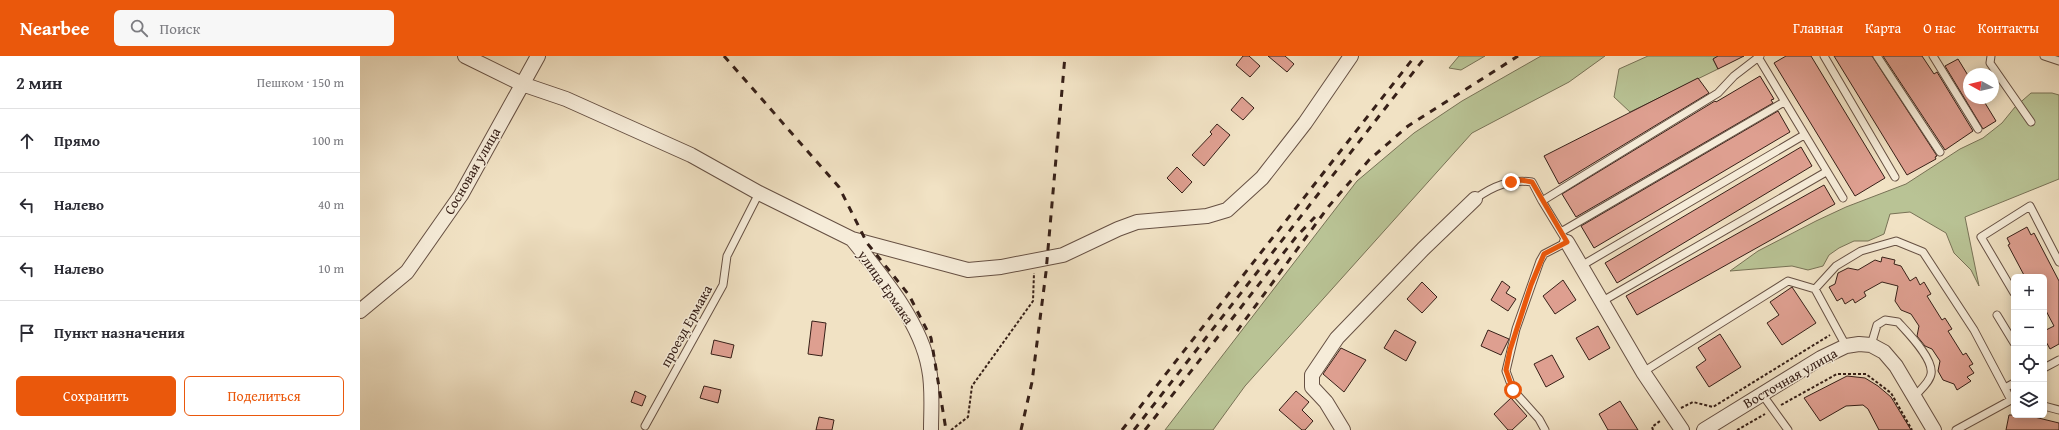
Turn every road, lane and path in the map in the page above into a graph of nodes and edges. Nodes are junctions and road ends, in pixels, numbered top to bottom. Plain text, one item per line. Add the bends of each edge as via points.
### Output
1 (465, 56) edge
2 (538, 56) edge
3 (1351, 56) edge
4 (1824, 56) edge
5 (1877, 56) edge
6 (1933, 56) edge
7 (1991, 56) edge
8 (2044, 56) edge
9 (1759, 57) edge
10 (2059, 61) edge
11 (522, 84) junction
12 (1784, 102) junction
13 (2031, 122) dead end
14 (1978, 129) dead end
15 (1804, 135) junction
16 (1940, 152) dead end
17 (1826, 172) junction
18 (1895, 177) dead end
19 (759, 193) junction
20 (1842, 198) dead end
21 (1475, 199) joint
22 (1542, 201) junction
23 (1564, 237) junction
24 (852, 239) junction
25 (2059, 262) edge
26 (1581, 266) junction
27 (1034, 272) dead end
28 (2011, 288) edge
29 (1814, 289) junction
30 (1600, 302) junction
31 (360, 311) edge
32 (1997, 316) dead end
33 (1838, 330) junction
34 (2011, 338) edge
35 (1871, 345) junction
36 (1846, 346) junction
37 (2059, 360) edge
38 (2047, 366) edge
39 (1642, 372) junction
40 (2011, 385) edge
41 (2005, 388) junction
42 (1762, 394) junction
43 (1914, 397) junction
44 (2011, 398) edge
45 (2011, 401) edge
46 (2047, 407) edge
47 (1773, 410) junction
48 (2059, 410) edge
49 (1671, 414) junction
50 (645, 426) dead end
51 (1707, 429) edge
52 (931, 430) edge
53 (952, 430) edge
54 (1343, 430) edge
55 (1545, 430) edge
56 (1654, 430) edge
57 (1682, 430) edge
58 (1737, 430) edge
59 (1788, 430) edge
60 (1912, 430) edge
61 (1934, 430) edge
62 (1956, 430) edge

1 - 11 street
2 - 11 street, Сосновая улица
3 - 24 street via 1305,123 1262,178 1227,210 1207,216 1137,222 1063,255 1001,267 968,270
4 - 18 lane
5 - 16 lane
6 - 14 lane
7 - 13 lane via 1990,63
8 - 10 lane
9 - 12 lane
9 - 22 lane via 1734,76 1718,94
11 - 19 street via 566,99 691,155
11 - 31 street, Сосновая улица via 461,195 443,221 406,272
12 - 15 lane
12 - 23 lane
15 - 17 lane
15 - 26 lane
17 - 20 lane
17 - 30 lane
19 - 24 street
19 - 50 lane, проезд Ермака via 727,256 723,285
21 - 22 lane via 1490,188 1521,180 1532,182
21 - 54 street via 1337,338 1312,375 1312,387 1326,402
22 - 23 lane
23 - 26 street
23 - 55 lane via 1544,254 1540,261 1516,329 1506,370 1513,390 1539,419
24 - 52 street, улица Ермака via 883,277 915,326 929,368
25 - 28 lane via 2030,206 1981,237
26 - 30 street
27 - 53 path via 1033,301 972,386 968,417
29 - 33 lane
29 - 39 lane via 1788,281
29 - 41 lane via 1836,266 1861,250 1896,241 1924,252 1974,330
30 - 39 street
32 - 34 lane
33 - 36 lane
33 - 49 path via 1713,408 1693,402
35 - 36 street, Восточная улица
35 - 43 street via 1884,352 1896,366
35 - 43 lane via 1878,325 1885,320 1898,322 1909,334 1932,364 1931,375
36 - 42 street, Восточная улица
37 - 38 lane
39 - 49 street
40 - 41 lane
41 - 44 lane
42 - 47 lane
42 - 51 street, Восточная улица
43 - 61 street
45 - 62 lane
46 - 48 lane
47 - 58 path
47 - 59 lane
47 - 60 path via 1837,374 1866,374 1891,393
49 - 56 path via 1652,427
49 - 57 street

